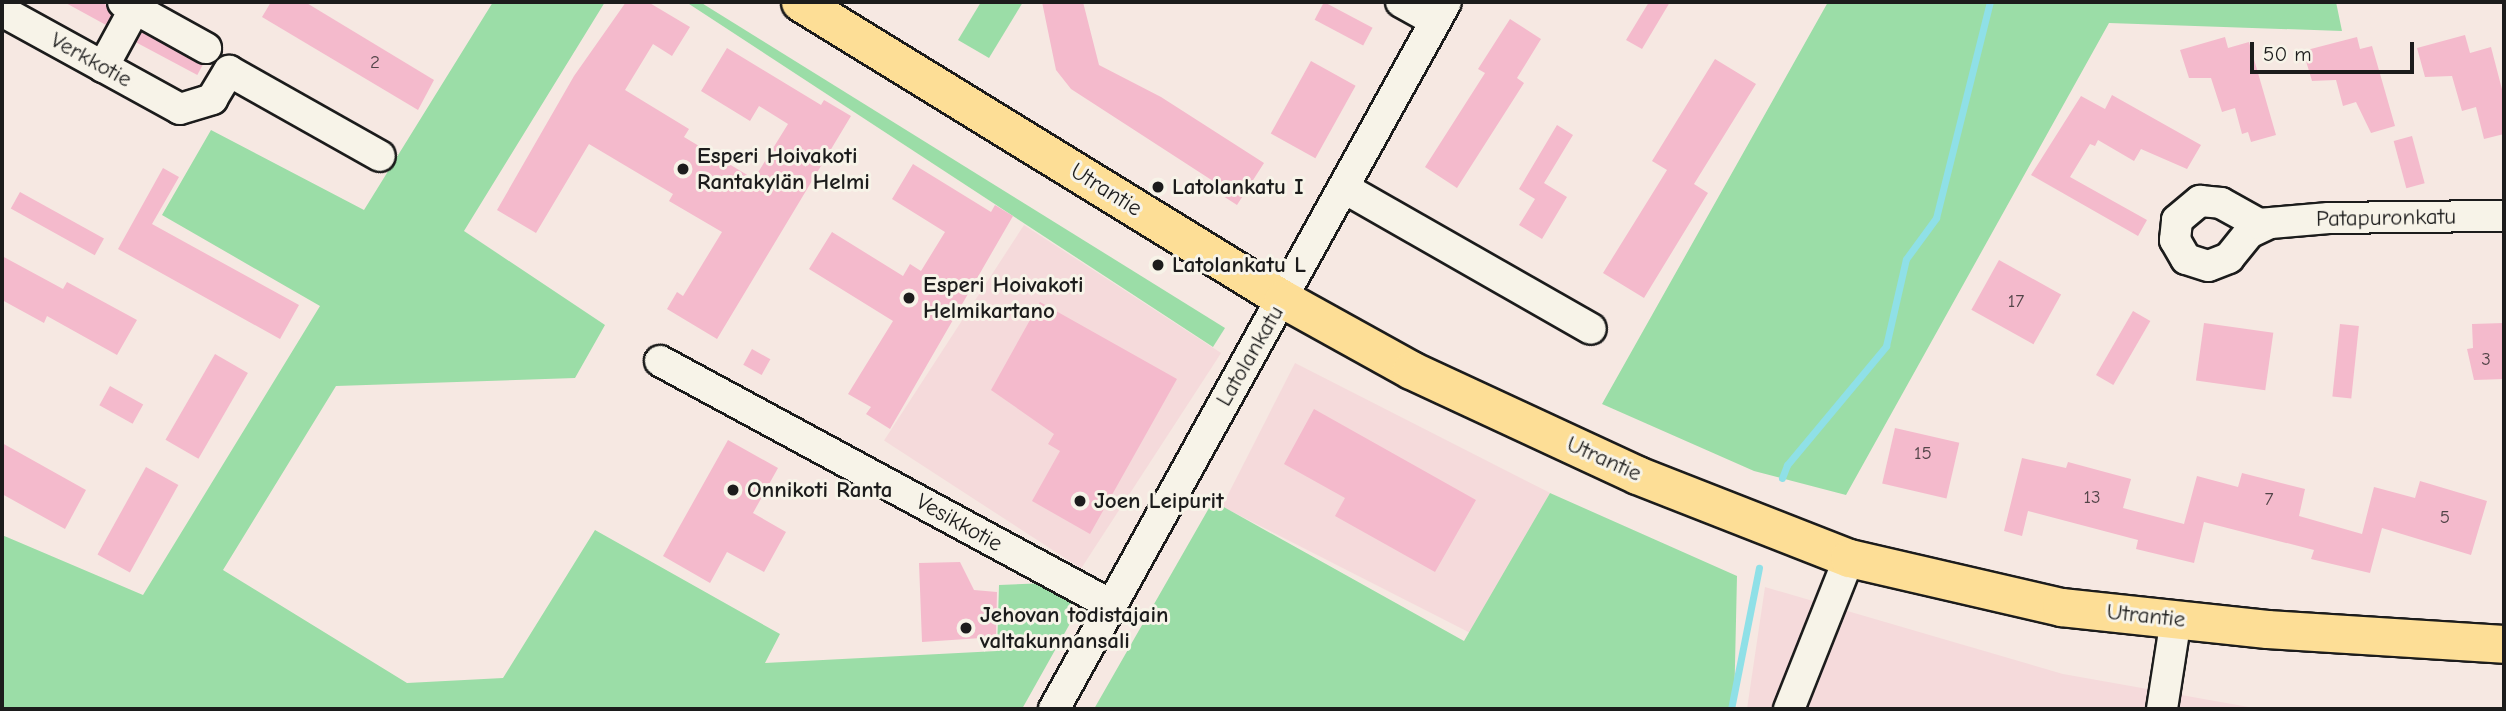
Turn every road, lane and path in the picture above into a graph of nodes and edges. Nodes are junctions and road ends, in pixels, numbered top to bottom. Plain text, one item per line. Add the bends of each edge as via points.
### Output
1 (800, 2) edge
2 (1401, 2) edge
3 (129, 5) edge
4 (1440, 11) edge
5 (19, 12) edge
6 (206, 48) dead end
7 (103, 67) junction
8 (380, 156) dead end
9 (1344, 188) junction
10 (2229, 209) junction
11 (2504, 216) edge
12 (2268, 224) junction
13 (2236, 249) junction
14 (1283, 299) junction
15 (1591, 329) dead end
16 (660, 361) dead end
17 (1849, 558) junction
18 (1111, 605) junction
19 (2176, 619) junction
20 (2504, 644) edge
21 (1054, 709) edge
22 (1788, 709) edge
23 (2162, 709) edge

1 - 14 main road, Utrantie
2 - 4 street
3 - 6 street
3 - 7 street
4 - 9 street, Latolankatu
5 - 7 street, Verkkotie
7 - 8 street, Verkkotie via 180,109 212,99 229,71
9 - 14 street, Latolankatu
9 - 15 street
10 - 12 street, Patapuronkatu via 2245,221
10 - 13 street via 2239,227
10 - 13 street, Patapuronkatu via 2211,200 2191,205 2177,219 2175,240 2197,265 2219,264
11 - 12 street, Patapuronkatu via 2329,218
12 - 13 street, Patapuronkatu via 2249,233
14 - 17 main road, Utrantie via 1411,370 1637,475
14 - 18 street, Latolankatu
16 - 18 street, Vesikkotie
17 - 19 main road, Utrantie via 2061,607
17 - 22 street
18 - 21 street, Latolankatu
19 - 20 main road, Utrantie
19 - 23 street

